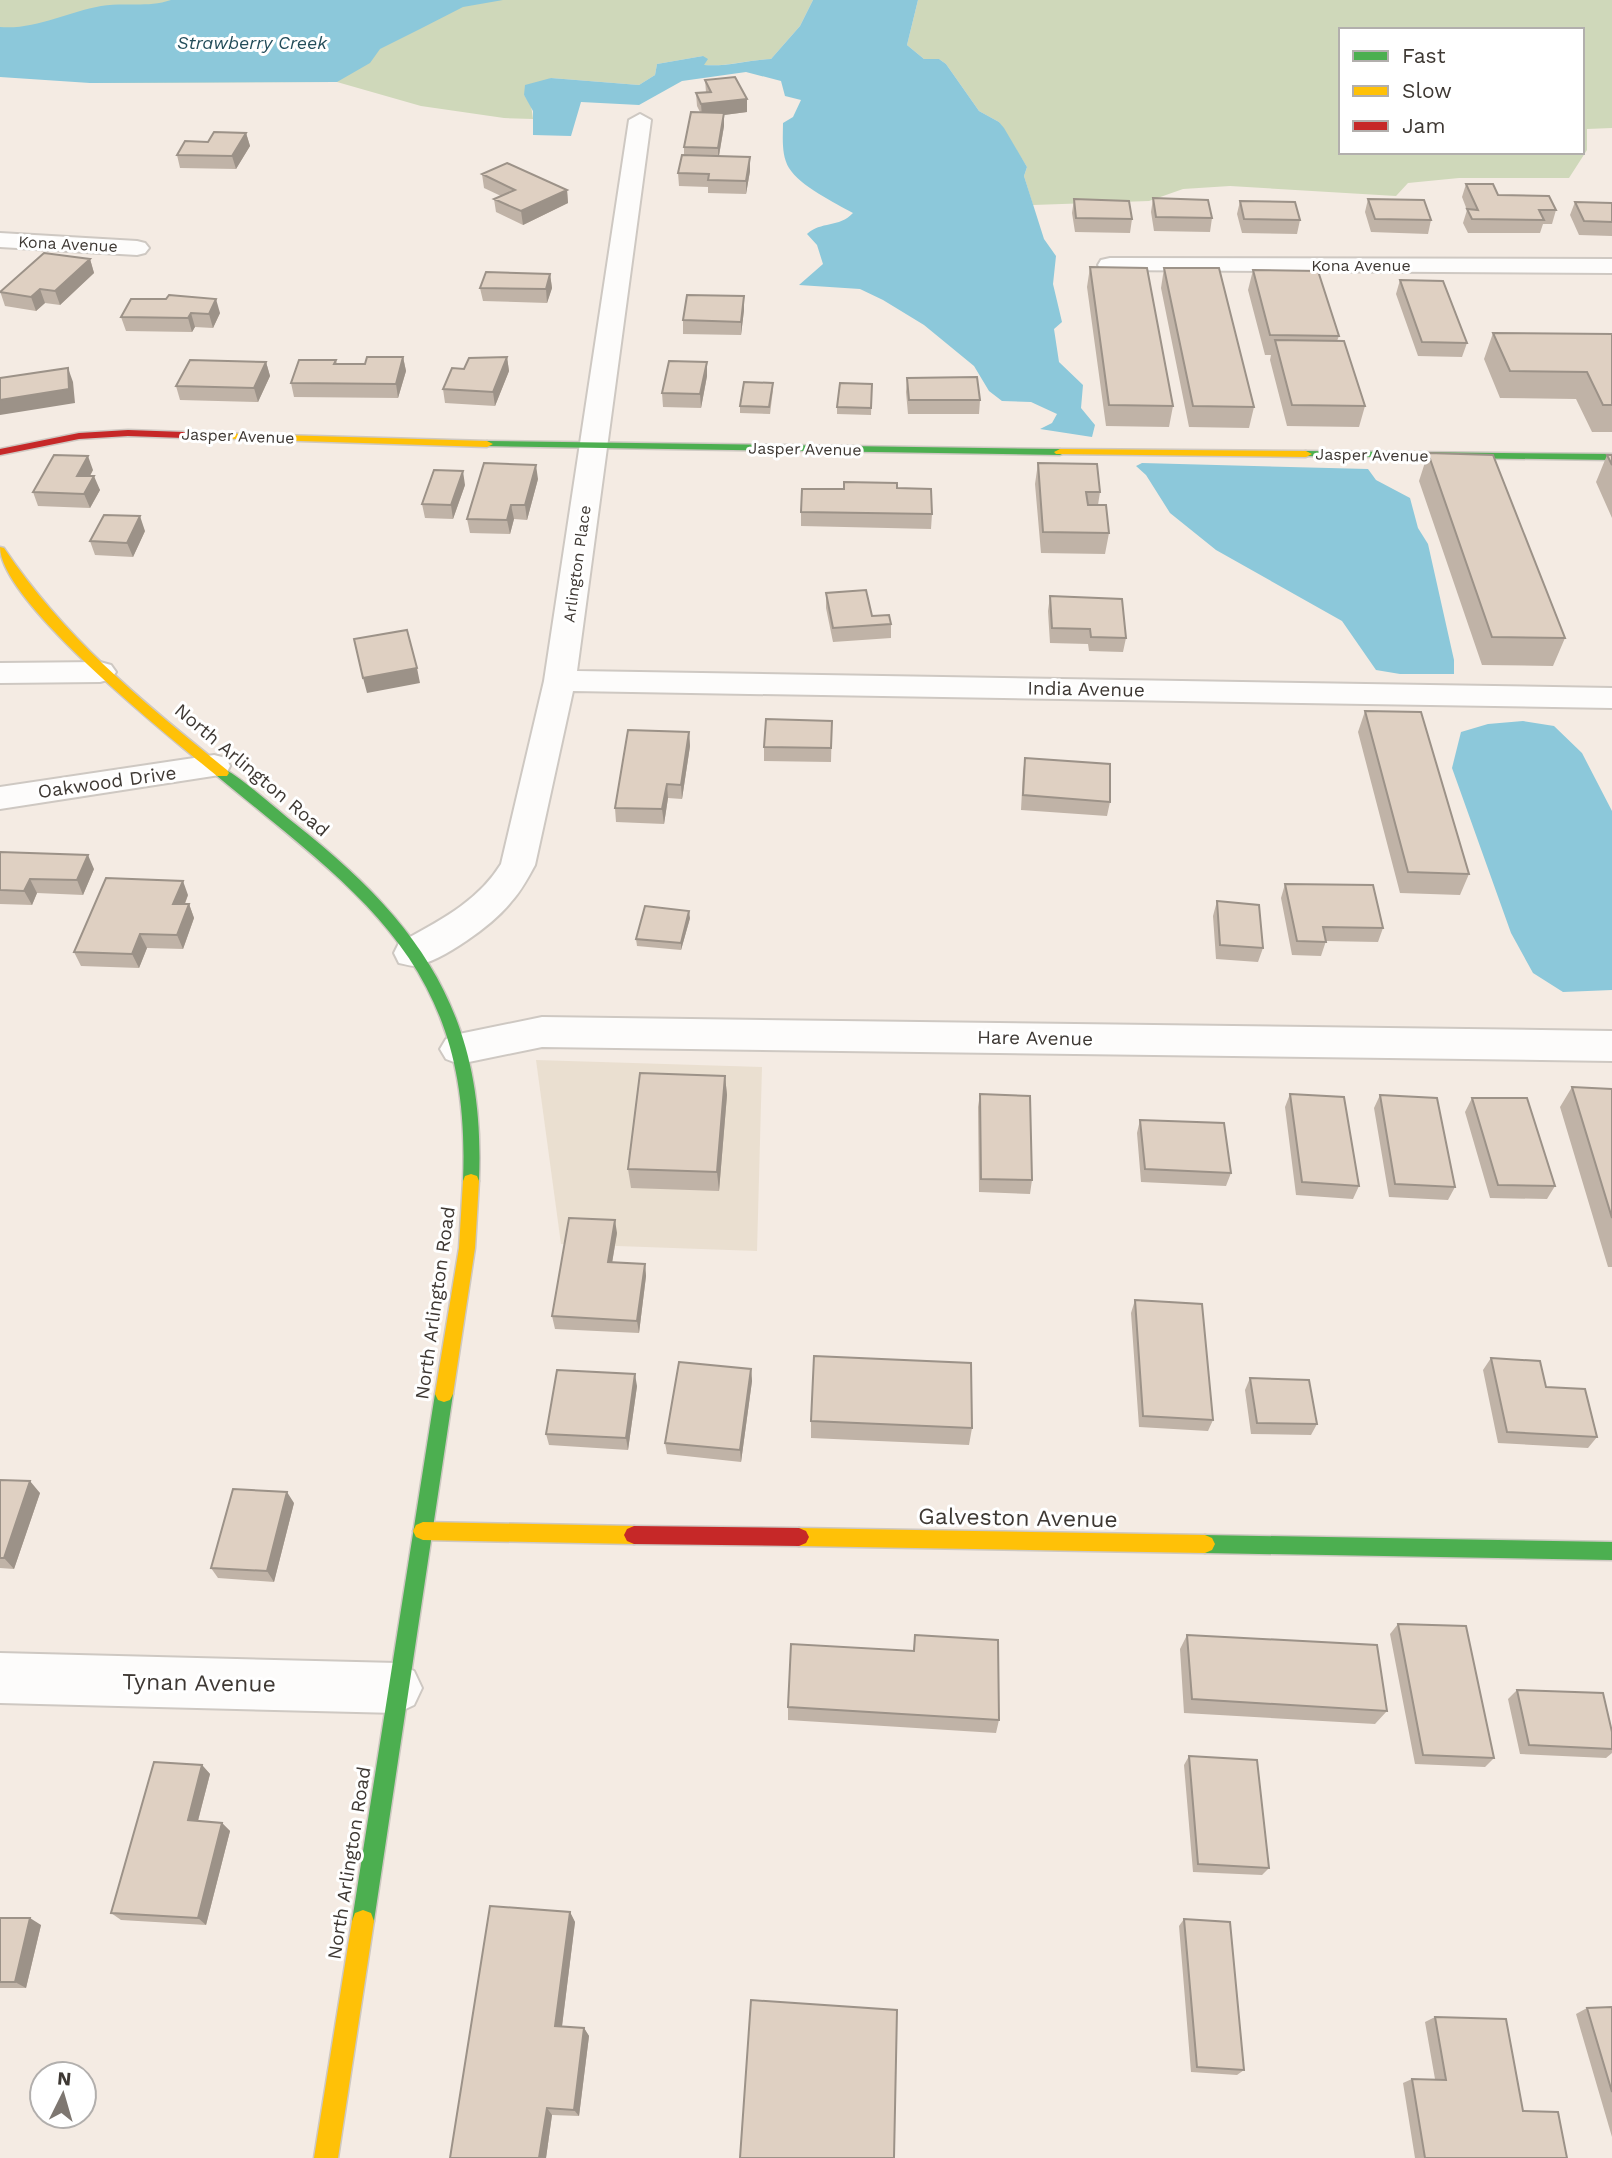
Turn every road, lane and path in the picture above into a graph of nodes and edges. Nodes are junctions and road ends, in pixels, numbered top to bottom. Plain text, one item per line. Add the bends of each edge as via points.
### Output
1 (640, 120) dead end
2 (0, 240) edge
3 (137, 247) dead end
4 (1110, 265) edge
5 (1612, 266) edge
6 (593, 447) junction
7 (0, 452) edge
8 (1612, 457) edge
9 (0, 551) edge
10 (100, 672) junction
11 (0, 673) edge
12 (560, 681) junction
13 (1612, 698) edge
14 (214, 766) junction
15 (0, 799) edge
16 (412, 953) junction
17 (1612, 1046) edge
18 (459, 1049) junction
19 (423, 1531) junction
20 (1612, 1550) edge
21 (0, 1678) edge
22 (397, 1688) junction
23 (326, 2158) edge

1 - 6 street, Arlington Place
2 - 3 street, Kona Avenue
4 - 5 street, Kona Avenue
6 - 7 street, Jasper Avenue via 128,433 79,436
6 - 8 street, Jasper Avenue
6 - 12 street, Arlington Place
9 - 10 street, North Arlington Road via 14,575
10 - 11 street
10 - 14 street, North Arlington Road
12 - 13 street, India Avenue
12 - 16 street, Arlington Place via 517,865 507,886 488,908
14 - 15 street, Oakwood Drive
14 - 16 street, North Arlington Road via 357,885
16 - 18 street, North Arlington Road via 442,998
17 - 18 street, Hare Avenue via 542,1032
18 - 19 street, North Arlington Road via 474,1143 467,1248
19 - 20 street, Galveston Avenue
19 - 22 street, North Arlington Road
21 - 22 street, Tynan Avenue
22 - 23 street, North Arlington Road

